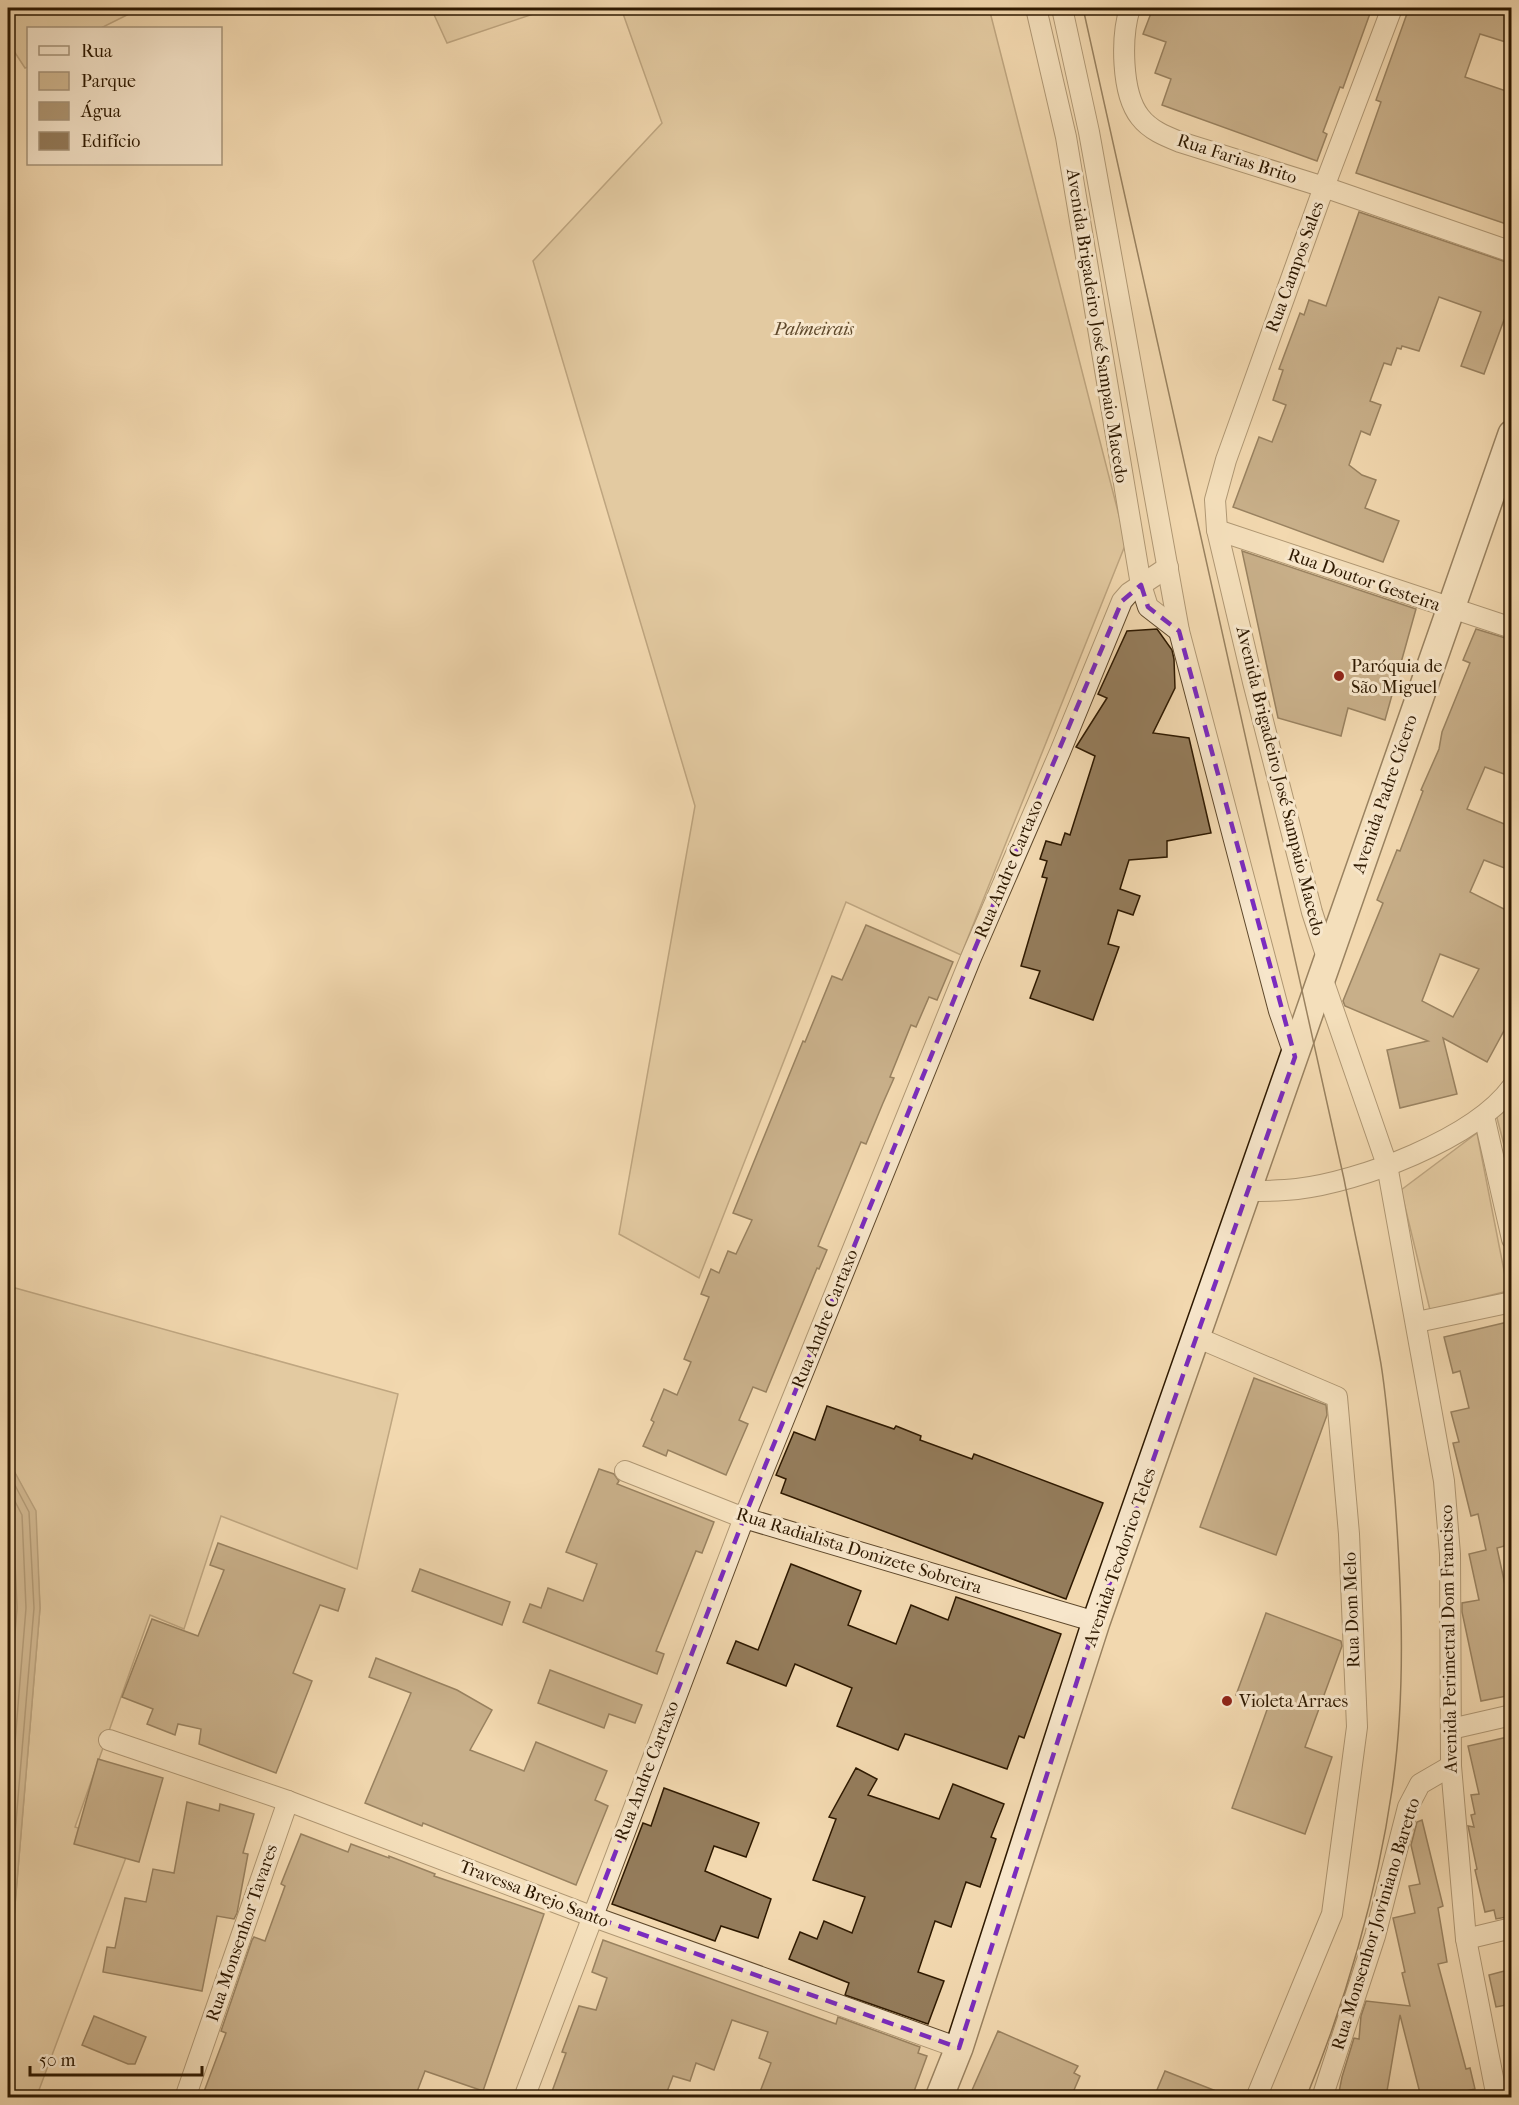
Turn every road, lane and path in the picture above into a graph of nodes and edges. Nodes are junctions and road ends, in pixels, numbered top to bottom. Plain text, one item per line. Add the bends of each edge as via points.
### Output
1 (1036, 8) edge
2 (1062, 8) edge
3 (1130, 8) edge
4 (1392, 8) edge
5 (1324, 187) junction
6 (1512, 252) edge
7 (1512, 434) edge
8 (1217, 530) junction
9 (1168, 567) junction
10 (1141, 585) junction
11 (1450, 608) junction
12 (1512, 628) edge
13 (1179, 631) junction
14 (1325, 969) junction
15 (1308, 1019) joint
16 (1295, 1057) junction
17 (1512, 1087) edge
18 (1484, 1116) junction
19 (1387, 1165) junction
20 (1246, 1191) junction
21 (1512, 1239) edge
22 (1512, 1302) edge
23 (1417, 1323) junction
24 (1196, 1337) junction
25 (625, 1472) dead end
26 (744, 1518) junction
27 (1096, 1622) junction
28 (1512, 1715) edge
29 (1451, 1729) junction
30 (109, 1740) dead end
31 (1451, 1766) junction
32 (288, 1802) junction
33 (591, 1916) junction
34 (1512, 1928) edge
35 (1466, 1939) junction
36 (959, 2048) junction
37 (184, 2097) edge
38 (524, 2097) edge
39 (939, 2097) edge
40 (1256, 2097) edge
41 (1322, 2097) edge
42 (1494, 2097) edge

1 - 10 street, Avenida Brigadeiro José Sampaio Macedo via 1066,137
2 - 9 street, Avenida Brigadeiro José Sampaio Macedo via 1091,144
3 - 5 street, Rua Farias Brito via 1124,71 1139,116 1157,132 1180,142
4 - 5 street, Rua Campos Sales
5 - 6 street, Rua Farias Brito
5 - 8 street, Rua Campos Sales via 1221,474 1215,500
7 - 11 main road, Avenida Padre Cícero
8 - 11 street, Rua Doutor Gesteira
8 - 14 street, Avenida Brigadeiro José Sampaio Macedo
9 - 10 street, Rua Andre Cartaxo
9 - 13 street, Avenida Brigadeiro José Sampaio Macedo
10 - 13 street, Avenida Brigadeiro José Sampaio Macedo via 1148,607
10 - 26 street, Rua Andre Cartaxo via 1122,601 970,960
11 - 12 street, Rua Doutor Gesteira
11 - 14 main road, Avenida Padre Cícero
13 - 16 street, Avenida Brigadeiro José Sampaio Macedo via 1279,1011
14 - 15 main road, Avenida Padre Cícero
14 - 19 street, Avenida Perimetral Dom Francisco
15 - 16 main road, Avenida Teodorico Teles
16 - 20 main road, Avenida Teodorico Teles
17 - 18 street
18 - 19 street
18 - 21 street
19 - 20 street via 1297,1189
19 - 23 street, Avenida Perimetral Dom Francisco
20 - 24 main road, Avenida Teodorico Teles
22 - 23 street
23 - 29 street, Avenida Perimetral Dom Francisco via 1444,1481 1450,1554
24 - 27 main road, Avenida Teodorico Teles
24 - 40 street, Rua Dom Melo via 1337,1397 1349,1534 1357,1727 1332,1914
25 - 26 street, Rua Radialista Donizete Sobreira
26 - 27 street, Rua Radialista Donizete Sobreira
26 - 33 street, Rua Andre Cartaxo
27 - 36 main road, Avenida Teodorico Teles
28 - 29 street
29 - 31 street, Avenida Perimetral Dom Francisco
30 - 32 street, Travessa Brejo Santo
31 - 35 street, Avenida Perimetral Dom Francisco
31 - 41 street, Rua Monsenhor Joviniano Baretto via 1420,1784 1407,1808 1375,1936
32 - 33 street, Travessa Brejo Santo
32 - 37 street, Rua Monsenhor Tavares
33 - 36 street, Travessa Brejo Santo
33 - 38 street, Rua Andre Cartaxo
34 - 35 street
35 - 42 street, Avenida Perimetral Dom Francisco
36 - 39 main road, Avenida Teodorico Teles

